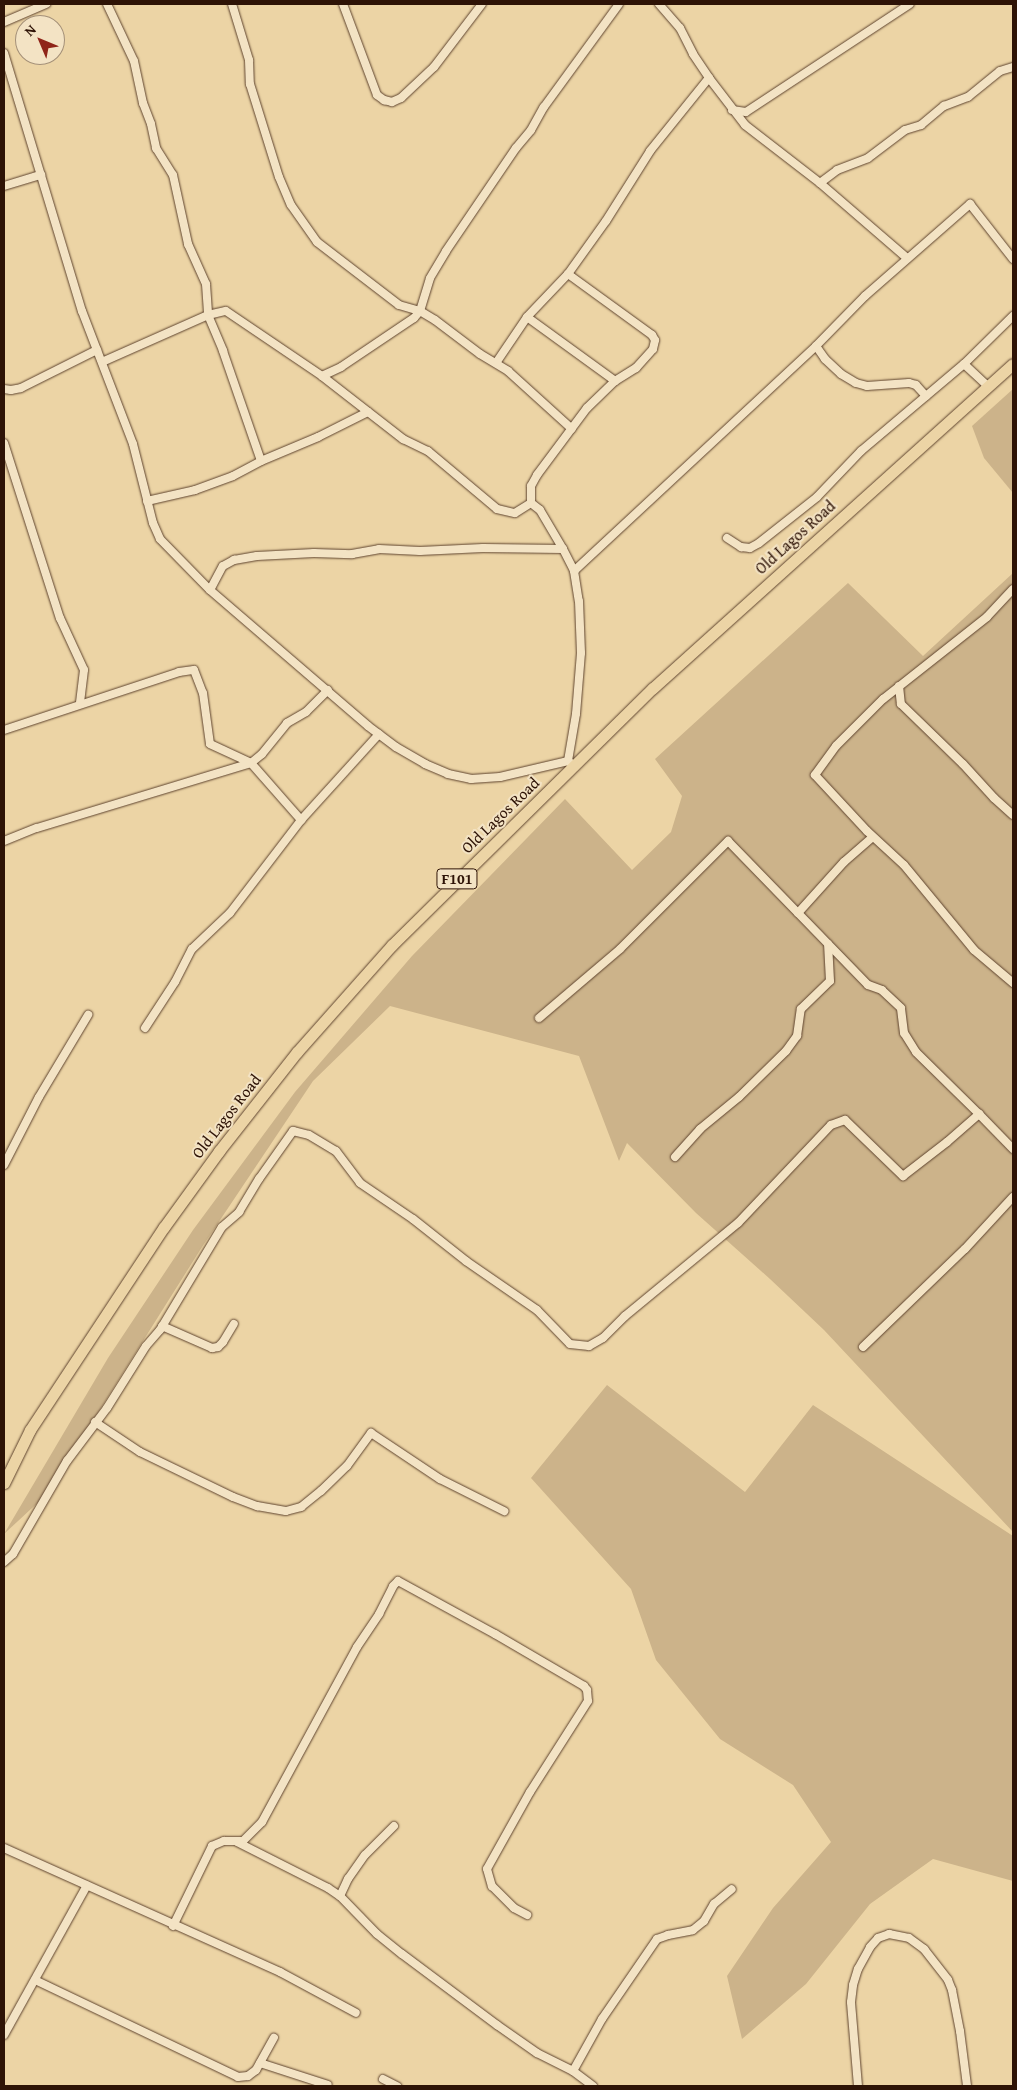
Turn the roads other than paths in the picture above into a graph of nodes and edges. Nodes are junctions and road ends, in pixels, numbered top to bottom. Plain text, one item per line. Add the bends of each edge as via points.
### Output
1 (46, 4) edge
2 (107, 4) edge
3 (232, 4) edge
4 (343, 4) edge
5 (482, 4) edge
6 (619, 4) edge
7 (659, 4) edge
8 (910, 4) edge
9 (4, 22) edge
10 (4, 53) edge
11 (1013, 67) edge
12 (6, 70) edge
13 (709, 78) junction
14 (732, 110) junction
15 (41, 175) junction
16 (820, 183) junction
17 (4, 186) edge
18 (907, 258) junction
19 (1013, 260) edge
20 (568, 274) junction
21 (420, 312) junction
22 (208, 315) junction
23 (1013, 316) edge
24 (527, 317) junction
25 (816, 346) junction
26 (97, 350) junction
27 (102, 362) junction
28 (496, 363) junction
29 (964, 364) junction
30 (1013, 364) edge
31 (322, 376) junction
32 (615, 381) junction
33 (989, 386) junction
34 (4, 388) edge
35 (926, 396) junction
36 (368, 412) junction
37 (572, 429) junction
38 (4, 443) edge
39 (261, 461) junction
40 (147, 501) junction
41 (531, 503) junction
42 (726, 538) dead end
43 (563, 549) junction
44 (574, 571) junction
45 (210, 590) junction
46 (1013, 590) edge
47 (899, 686) junction
48 (328, 690) junction
49 (80, 703) junction
50 (4, 730) edge
51 (379, 734) junction
52 (251, 763) junction
53 (571, 764) junction
54 (1013, 815) edge
55 (301, 820) junction
56 (873, 837) junction
57 (4, 841) edge
58 (798, 912) junction
59 (828, 944) junction
60 (1013, 983) edge
61 (88, 1015) dead end
62 (539, 1018) dead end
63 (145, 1028) dead end
64 (979, 1114) junction
65 (1013, 1149) edge
66 (675, 1157) dead end
67 (4, 1165) edge
68 (1013, 1197) edge
69 (234, 1324) dead end
70 (162, 1326) junction
71 (863, 1347) dead end
72 (95, 1422) junction
73 (4, 1483) edge
74 (504, 1511) dead end
75 (4, 1562) edge
76 (394, 1826) dead end
77 (237, 1842) junction
78 (4, 1848) edge
79 (87, 1885) junction
80 (732, 1889) dead end
81 (340, 1896) junction
82 (527, 1915) dead end
83 (173, 1926) junction
84 (35, 1980) junction
85 (356, 2013) dead end
86 (4, 2035) edge
87 (274, 2038) dead end
88 (260, 2063) junction
89 (573, 2071) junction
90 (383, 2079) dead end
91 (328, 2085) dead end
92 (397, 2086) edge
93 (593, 2086) edge
94 (858, 2086) edge
95 (967, 2086) edge

1 - 9 street
2 - 22 street via 134,61 156,148 173,175 188,244 206,284
3 - 21 street via 249,60 250,84 291,205 317,242 399,305
4 - 5 street via 377,95 392,102 401,98 434,67
6 - 21 street via 544,107 446,252 430,278
7 - 13 street via 680,28
8 - 14 street via 746,112
10 - 12 street
11 - 16 street via 1000,71 968,97 944,106 921,126 905,130 868,158 837,170
12 - 15 street
13 - 14 street
13 - 20 street via 650,151
14 - 16 street via 746,125
15 - 17 street
15 - 26 street
16 - 18 street
18 - 19 street via 970,204
18 - 25 street
20 - 24 street
20 - 32 street via 655,340 654,349 636,368
21 - 28 street
21 - 31 street via 341,367
22 - 27 street
22 - 31 street via 226,311
22 - 39 street
23 - 29 street
24 - 28 street
24 - 32 street
25 - 35 street via 841,374 856,383 867,386 909,383 916,385
25 - 44 street
26 - 27 street
26 - 34 street via 21,388
27 - 40 street via 133,444
28 - 37 street
29 - 33 street
29 - 35 street
30 - 33 main road, Old Lagos Road / F101
31 - 36 street
32 - 37 street via 587,408
33 - 53 main road, Old Lagos Road / F101
35 - 42 street via 862,451 817,497 759,543 750,548 741,547
36 - 39 street
36 - 41 street via 403,439 428,451 497,509 515,513
37 - 41 street via 534,480
38 - 49 street via 60,618 84,670
39 - 40 street via 196,490
40 - 45 street via 160,540
41 - 43 street via 540,510
43 - 44 street
43 - 45 street via 379,549 352,554 257,556 234,560 223,566
44 - 53 street via 581,653
45 - 48 street
46 - 47 street via 987,617
47 - 54 street via 901,704
47 - 56 street via 836,746 815,775
48 - 51 street
48 - 52 street via 306,712 288,723
49 - 50 street
49 - 52 street via 194,670 203,694 210,744
51 - 53 street via 425,764 471,779
51 - 55 street
52 - 55 street
52 - 57 street
53 - 73 main road, Old Lagos Road / F101 via 392,945 266,1091 213,1158 30,1430
55 - 63 street via 230,913 192,949
56 - 58 street via 844,862
56 - 60 street via 904,865 974,950
58 - 59 street
58 - 62 street via 728,841 620,949
59 - 64 street via 868,985 882,990 901,1008 904,1033 916,1052
59 - 66 street via 830,981 801,1009 797,1036 786,1052 700,1129
61 - 67 street via 39,1097
64 - 65 street
64 - 70 street via 903,1176 845,1120 832,1125 738,1223 589,1346 570,1344 537,1310 360,1183 336,1151 310,1135 293,1131 239,1212 222,1227
68 - 71 street via 965,1249
69 - 70 street via 224,1342 212,1348
70 - 72 street
72 - 74 street via 140,1452 233,1497 257,1506 286,1511 301,1506 321,1491 346,1466 371,1433 440,1478
72 - 75 street via 66,1461 13,1554
76 - 81 street via 365,1855
77 - 81 street
77 - 82 street via 249,1836 262,1822 357,1647 393,1586 401,1582 587,1690 588,1701 530,1792 487,1869 492,1886 514,1908
77 - 83 street via 216,1843 207,1853
78 - 79 street
79 - 83 street
79 - 84 street
80 - 89 street via 714,1904 704,1921 693,1930 657,1939 602,2019
81 - 89 street via 402,1954 537,2053
83 - 85 street via 280,1972
84 - 86 street
84 - 88 street via 238,2077 248,2076
87 - 88 street
88 - 91 street
89 - 93 street
90 - 92 street
94 - 95 street via 851,2002 853,1985 870,1947 878,1938 889,1934 909,1938 924,1949 948,1980 954,1998

